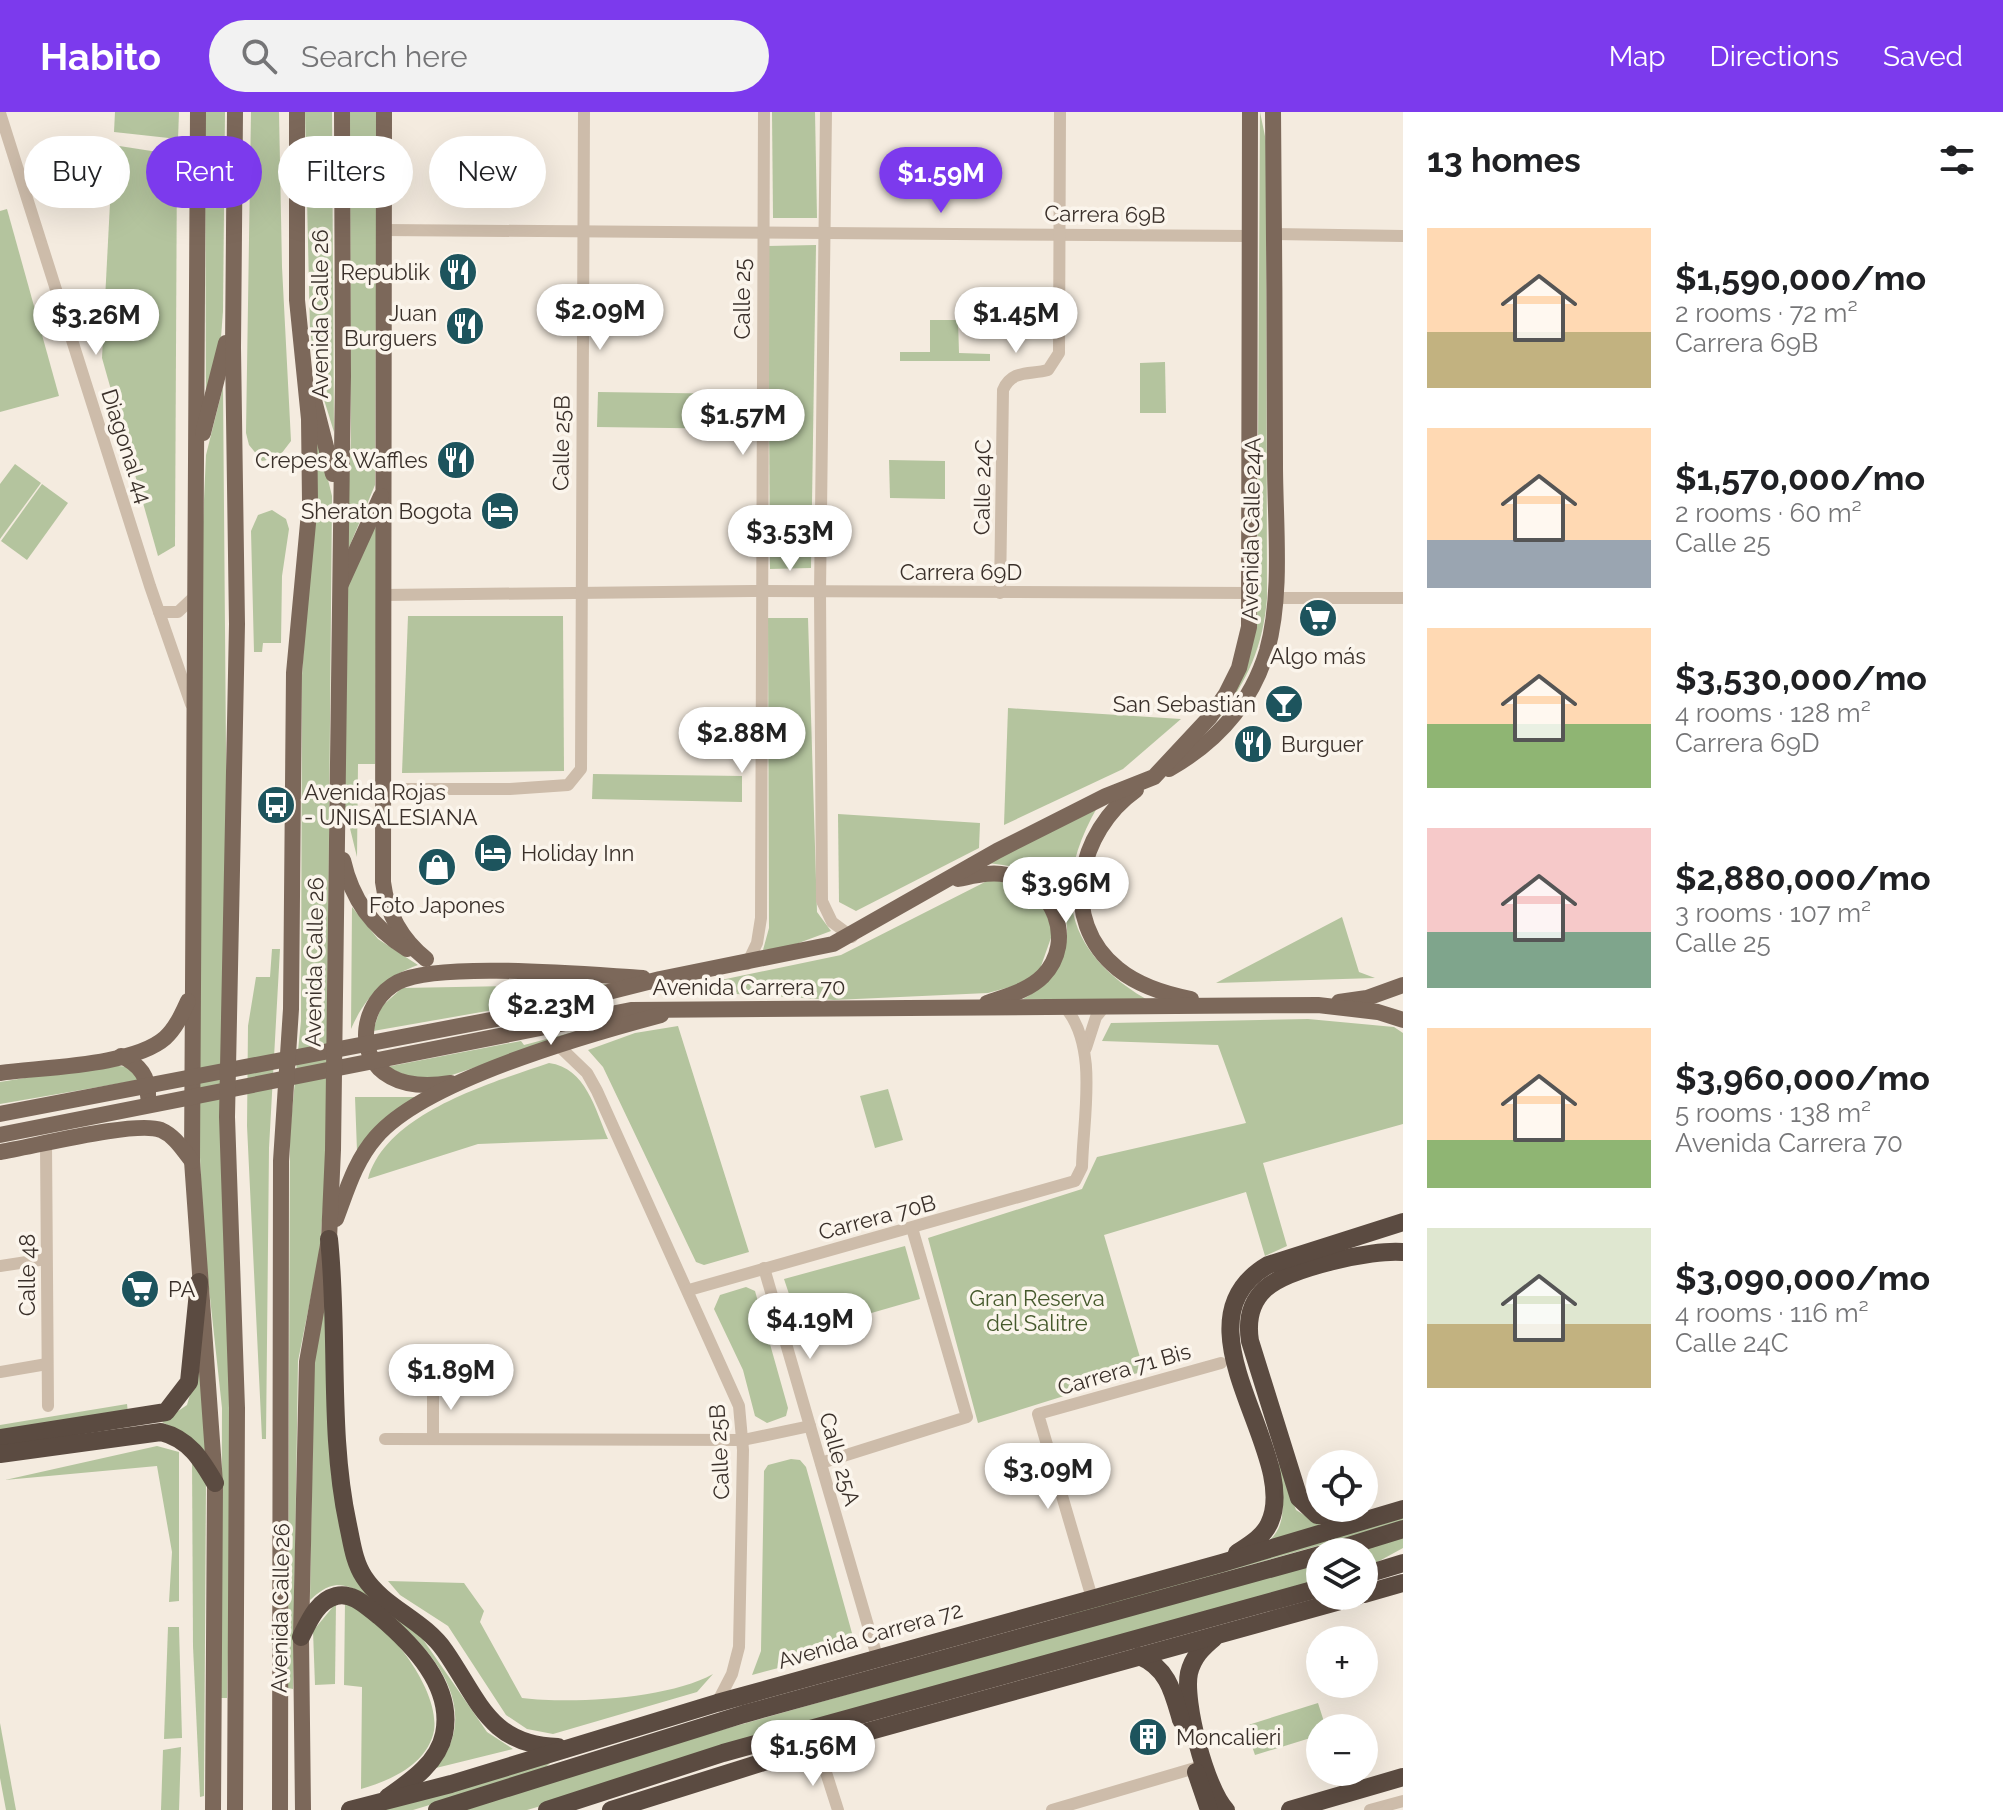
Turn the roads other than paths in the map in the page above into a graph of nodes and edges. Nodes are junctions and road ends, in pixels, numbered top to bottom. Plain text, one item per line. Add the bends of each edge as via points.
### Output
1 (198, 112) edge
2 (235, 112) edge
3 (297, 112) edge
4 (342, 112) edge
5 (384, 112) edge
6 (584, 112) edge
7 (764, 112) edge
8 (826, 112) edge
9 (1060, 112) edge
10 (1250, 112) edge
11 (1273, 112) edge
12 (0, 113) edge
13 (383, 230) junction
14 (583, 230) junction
15 (763, 233) junction
16 (1057, 234) junction
17 (1274, 234) junction
18 (825, 235) junction
19 (1251, 236) junction
20 (1403, 236) edge
21 (233, 282) junction
22 (302, 353) junction
23 (197, 451) junction
24 (383, 491) junction
25 (340, 515) junction
26 (338, 590) junction
27 (760, 591) junction
28 (580, 592) junction
29 (820, 592) junction
30 (1000, 593) junction
31 (1250, 593) junction
32 (383, 595) junction
33 (195, 596) junction
34 (1274, 598) junction
35 (1403, 598) edge
36 (159, 612) junction
37 (193, 707) junction
38 (1154, 777) junction
39 (383, 789) junction
40 (338, 835) junction
41 (943, 882) junction
42 (852, 937) junction
43 (426, 959) junction
44 (747, 964) junction
45 (463, 972) junction
46 (660, 979) junction
47 (1403, 985) edge
48 (191, 996) junction
49 (1318, 1005) junction
50 (1105, 1006) junction
51 (1224, 1006) junction
52 (693, 1007) junction
53 (974, 1007) junction
54 (1065, 1007) junction
55 (1403, 1020) edge
56 (560, 1047) junction
57 (1085, 1055) junction
58 (121, 1056) junction
59 (0, 1073) edge
60 (458, 1082) junction
61 (0, 1114) edge
62 (121, 1131) junction
63 (0, 1135) edge
64 (46, 1144) junction
65 (0, 1152) edge
66 (192, 1161) junction
67 (1403, 1222) edge
68 (912, 1228) junction
69 (329, 1239) junction
70 (1403, 1252) edge
71 (46, 1259) junction
72 (0, 1266) edge
73 (764, 1268) junction
74 (199, 1282) junction
75 (689, 1290) junction
76 (1221, 1363) dead end
77 (47, 1364) junction
78 (0, 1372) edge
79 (433, 1385) dead end
80 (48, 1406) dead end
81 (810, 1426) junction
82 (0, 1438) edge
83 (385, 1439) dead end
84 (433, 1439) junction
85 (743, 1440) junction
86 (1283, 1448) junction
87 (0, 1454) edge
88 (1264, 1454) junction
89 (821, 1463) junction
90 (215, 1483) junction
91 (1403, 1509) edge
92 (1380, 1516) junction
93 (1403, 1529) edge
94 (1374, 1538) edge
95 (1306, 1559) edge
96 (1222, 1563) junction
97 (1403, 1563) edge
98 (1378, 1571) edge
99 (1403, 1583) edge
100 (1378, 1590) edge
101 (1306, 1592) edge
102 (1092, 1598) junction
103 (1308, 1610) edge
104 (983, 1628) junction
105 (1219, 1635) junction
106 (301, 1637) junction
107 (1014, 1637) junction
108 (1139, 1656) junction
109 (878, 1660) junction
110 (717, 1703) junction
111 (576, 1747) junction
112 (805, 1749) junction
113 (679, 1767) junction
114 (1191, 1770) junction
115 (550, 1776) junction
116 (1403, 1777) edge
117 (1403, 1789) edge
118 (647, 1799) junction
119 (1403, 1801) edge
120 (377, 1804) junction
121 (1086, 1805) edge
122 (213, 1810) edge
123 (235, 1810) edge
124 (280, 1810) edge
125 (303, 1810) edge
126 (350, 1810) edge
127 (437, 1810) edge
128 (547, 1810) edge
129 (611, 1810) edge
130 (838, 1810) edge
131 (1052, 1810) edge
132 (1200, 1810) edge
133 (1209, 1810) edge
134 (1226, 1810) edge
135 (1290, 1810) edge
136 (1328, 1810) edge
137 (1370, 1810) edge

1 - 23 main road
2 - 21 main road, Avenida Calle 26
3 - 22 main road, Avenida Calle 26
4 - 25 main road, Avenida Calle 26
5 - 13 main road
6 - 14 street, Calle 25B
7 - 15 street, Calle 25
8 - 18 street
9 - 16 street
10 - 19 main road, Avenida Calle 24A
11 - 17 main road, Avenida Calle 24A
12 - 36 street, Diagonal 44
13 - 14 street, Carrera 69B
13 - 24 main road
14 - 15 street, Carrera 69B
14 - 28 street, Calle 25B
15 - 18 street, Carrera 69B
15 - 27 street, Calle 25
16 - 18 street, Carrera 69B
16 - 19 street, Carrera 69B
16 - 30 street, Calle 24C via 1059,353 1053,366 1021,373 1006,383
17 - 20 street
17 - 34 main road, Avenida Calle 24A
18 - 29 street
19 - 31 main road, Avenida Calle 24A
21 - 23 main road via 219,376
21 - 123 main road, Avenida Calle 26 via 237,624 227,1117 237,1408
22 - 25 main road via 329,445
22 - 124 main road, Avenida Calle 26 via 310,502 294,673 292,994 281,1161
23 - 33 main road
24 - 26 main road
24 - 32 main road
25 - 26 main road, Avenida Calle 26
26 - 40 main road, Avenida Calle 26
27 - 28 street, Carrera 69D
27 - 29 street, Carrera 69D
27 - 44 street, Calle 25 via 761,918
28 - 32 street, Carrera 69D
28 - 39 street, Calle 25B via 579,774 568,785
29 - 30 street, Carrera 69D
29 - 42 street via 822,901 832,922
30 - 31 street, Carrera 69D
31 - 38 main road, Avenida Calle 24A via 1245,645 1226,694
32 - 39 main road
33 - 36 street via 178,612
33 - 37 main road
34 - 35 street
34 - 38 main road, Avenida Calle 24A via 1267,650 1235,714 1215,739
36 - 37 street, Diagonal 44
37 - 48 main road
38 - 41 main road, Avenida Carrera 70 via 1106,796
38 - 51 main road via 1096,831 1081,875 1085,918 1103,954 1139,983
39 - 43 main road via 387,905 401,934
40 - 43 main road via 347,878 365,912 388,937
40 - 69 main road, Avenida Calle 26
41 - 42 main road, Avenida Carrera 70
41 - 53 main road via 992,873 1016,877 1043,893 1056,914 1060,938 1045,974 1022,990
42 - 44 main road, Avenida Carrera 70 via 815,951
43 - 45 main road
44 - 46 main road, Avenida Carrera 70
45 - 46 main road
45 - 60 main road via 419,976 391,987 371,1011 365,1038 370,1055 390,1077 423,1085
46 - 61 main road, Avenida Carrera 70 via 517,1015
47 - 49 main road via 1367,998
48 - 58 main road via 165,1038
48 - 66 main road
49 - 51 main road, Avenida Carrera 70
49 - 55 main road
50 - 51 main road, Avenida Carrera 70
50 - 54 main road, Avenida Carrera 70
50 - 57 street via 1092,1026
52 - 53 main road, Avenida Carrera 70
52 - 56 main road
52 - 63 main road, Avenida Carrera 70 via 631,1010
53 - 54 main road, Avenida Carrera 70
54 - 57 street via 1081,1031
56 - 60 main road
56 - 75 street, Calle 25B via 597,1091
57 - 68 street, Carrera 70B via 1082,1167 1075,1181
58 - 59 main road
58 - 62 main road via 133,1062 149,1084 142,1111
60 - 69 main road via 375,1137 353,1173
62 - 64 main road
62 - 66 main road via 157,1128
64 - 65 main road
64 - 71 street, Calle 48
66 - 74 main road
67 - 88 highway via 1268,1265 1241,1289 1231,1337
68 - 73 street, Carrera 70B
68 - 89 street via 967,1417
69 - 106 main road, Avenida Calle 26 via 307,1362
69 - 111 highway via 339,1471 362,1574 433,1635 500,1732 537,1746
70 - 86 highway via 1363,1253 1281,1279 1253,1304 1250,1341
71 - 72 street
71 - 77 street, Calle 48
73 - 75 street, Carrera 70B
73 - 81 street, Calle 25A
74 - 82 highway via 189,1382 166,1412
74 - 90 main road
75 - 85 street, Calle 25B via 733,1386
76 - 102 street, Carrera 71 Bis via 1038,1414
77 - 78 street
77 - 80 street, Calle 48
79 - 84 street
81 - 85 street
81 - 89 street, Calle 25A
83 - 84 street
84 - 85 street
85 - 110 street, Calle 25B via 739,1647
86 - 88 highway
86 - 92 highway via 1299,1498 1311,1511 1331,1518
87 - 90 highway via 161,1432 183,1440
88 - 96 highway via 1273,1492 1272,1518 1260,1536
89 - 109 street, Calle 25A
90 - 122 main road
91 - 92 highway, Avenida Carrera 72
92 - 96 highway, Avenida Carrera 72
93 - 94 highway
95 - 107 highway, Avenida Carrera 72
96 - 102 highway, Avenida Carrera 72
97 - 98 highway
99 - 100 highway
101 - 113 highway
102 - 104 highway, Avenida Carrera 72
103 - 105 highway
104 - 107 highway
104 - 109 highway, Avenida Carrera 72
105 - 108 highway
105 - 134 highway via 1196,1656 1187,1688 1213,1789
106 - 120 highway via 319,1605 347,1596 405,1639 434,1679 446,1723 440,1748 417,1776
106 - 125 main road, Avenida Calle 26
107 - 115 highway, Avenida Carrera 72
108 - 112 highway
108 - 114 highway via 1158,1665 1168,1680
109 - 110 highway, Avenida Carrera 72
110 - 111 highway, Avenida Carrera 72
111 - 115 highway
111 - 120 highway, Avenida Carrera 72
112 - 118 highway
112 - 130 street via 822,1760
113 - 118 highway
113 - 128 highway
114 - 121 street
114 - 132 street
114 - 133 highway
115 - 127 highway, Avenida Carrera 72
116 - 135 highway
117 - 136 highway
118 - 129 highway
119 - 137 street
120 - 126 highway, Avenida Carrera 72
121 - 131 street

